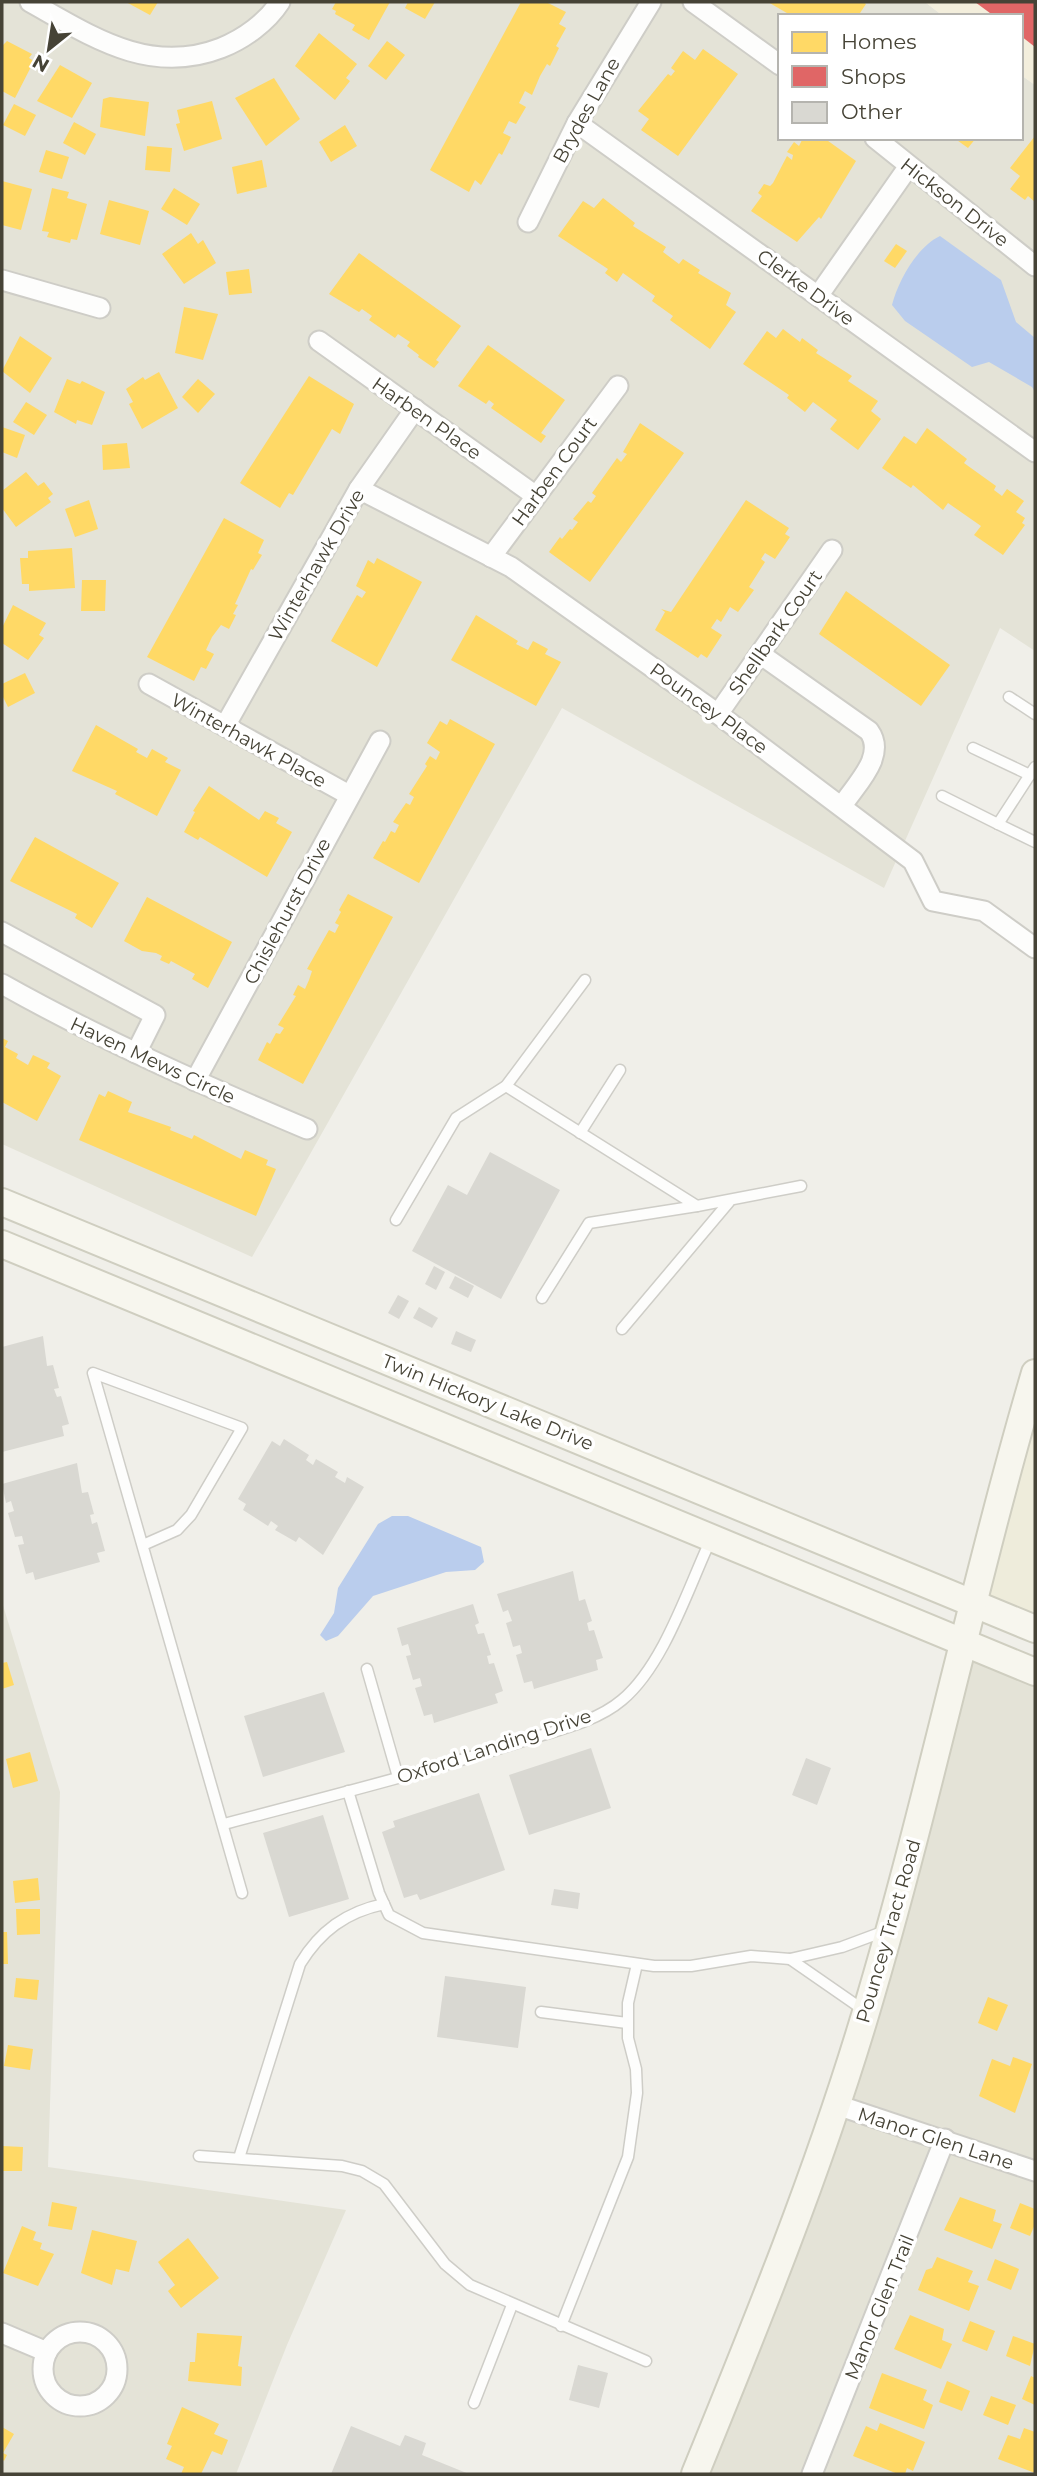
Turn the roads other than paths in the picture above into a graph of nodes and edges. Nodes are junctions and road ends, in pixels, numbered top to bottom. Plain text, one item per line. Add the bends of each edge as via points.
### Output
1 (30, 2) edge
2 (280, 2) edge
3 (651, 2) edge
4 (693, 2) edge
5 (778, 64) edge
6 (577, 123) junction
7 (876, 140) edge
8 (909, 166) junction
9 (527, 222) dead end
10 (1035, 266) edge
11 (2, 280) edge
12 (818, 296) junction
13 (100, 307) dead end
14 (318, 341) dead end
15 (618, 386) dead end
16 (415, 410) junction
17 (1035, 452) edge
18 (359, 489) junction
19 (536, 496) junction
20 (832, 550) dead end
21 (491, 557) junction
22 (760, 654) junction
23 (149, 684) dead end
24 (1009, 697) dead end
25 (718, 714) junction
26 (1035, 714) edge
27 (225, 726) junction
28 (380, 741) dead end
29 (973, 748) dead end
30 (1033, 771) edge
31 (349, 795) junction
32 (942, 796) dead end
33 (842, 806) junction
34 (998, 824) junction
35 (1035, 842) edge
36 (2, 932) edge
37 (1035, 948) edge
38 (585, 980) dead end
39 (2, 984) edge
40 (135, 1054) junction
41 (620, 1070) dead end
42 (195, 1081) junction
43 (506, 1086) junction
44 (307, 1129) dead end
45 (580, 1133) junction
46 (801, 1186) dead end
47 (2, 1202) edge
48 (729, 1202) junction
49 (697, 1206) junction
50 (396, 1220) dead end
51 (2, 1244) edge
52 (542, 1298) dead end
53 (622, 1329) dead end
54 (1035, 1373) edge
55 (711, 1538) junction
56 (143, 1545) junction
57 (974, 1604) junction
58 (1035, 1629) edge
59 (965, 1643) junction
60 (367, 1669) dead end
61 (1035, 1672) edge
62 (398, 1777) junction
63 (348, 1791) junction
64 (224, 1824) junction
65 (242, 1893) dead end
66 (384, 1904) junction
67 (889, 1930) junction
68 (790, 1959) junction
69 (637, 1964) junction
70 (541, 2012) dead end
71 (866, 2012) junction
72 (627, 2023) junction
73 (837, 2105) junction
74 (945, 2139) junction
75 (199, 2155) dead end
76 (239, 2158) junction
77 (1035, 2171) edge
78 (512, 2305) junction
79 (561, 2326) junction
80 (2, 2333) edge
81 (47, 2352) dead end
82 (646, 2361) dead end
83 (474, 2403) dead end
84 (695, 2474) edge
85 (812, 2474) edge

1 - 2 street via 131,54 181,59 233,43 257,27
3 - 6 street, Brydes Lane
4 - 5 street
6 - 9 street, Brydes Lane
6 - 12 street, Clerke Drive
7 - 8 street, Hickson Drive
8 - 10 street, Hickson Drive
8 - 12 street
11 - 13 street
12 - 17 street, Clerke Drive
14 - 16 street, Harben Place
15 - 19 street, Harben Court
16 - 18 street, Winterhawk Drive
16 - 19 street, Harben Place
18 - 21 street, Pouncey Place
18 - 27 street, Winterhawk Drive
19 - 21 street, Harben Court
20 - 22 street, Shellbark Court
21 - 25 street, Pouncey Place via 518,571
22 - 25 street, Shellbark Court
22 - 33 street via 877,741 876,754
23 - 27 street, Winterhawk Place
24 - 26 lane
25 - 33 street, Pouncey Place
27 - 31 street, Winterhawk Place
28 - 31 street, Chislehurst Drive
29 - 30 lane
30 - 34 lane
31 - 42 street, Chislehurst Drive
32 - 34 lane
33 - 37 street, Pouncey Place via 913,861 933,901 984,911
34 - 35 lane
36 - 40 street via 155,1015
38 - 43 lane
39 - 40 street, Haven Mews Circle
40 - 42 street, Haven Mews Circle
41 - 45 lane
42 - 44 street, Haven Mews Circle
43 - 45 lane
43 - 50 lane via 456,1118
45 - 49 lane
46 - 48 lane
47 - 57 street, Twin Hickory Lake Drive
48 - 49 lane
48 - 53 lane
49 - 52 lane via 589,1223
51 - 55 street, Twin Hickory Lake Drive
54 - 57 street, Pouncey Tract Road
55 - 59 street, Twin Hickory Lake Drive
55 - 62 lane, Oxford Landing Drive via 643,1679 621,1701 584,1721
56 - 56 lane via 108,1426 93,1373 242,1428 191,1516 177,1530
56 - 64 lane
57 - 58 street, Twin Hickory Lake Drive
57 - 59 street, Pouncey Tract Road
59 - 61 street, Twin Hickory Lake Drive
59 - 67 street, Pouncey Tract Road
60 - 62 lane
62 - 63 lane, Oxford Landing Drive
63 - 64 lane, Oxford Landing Drive
63 - 66 lane
64 - 65 lane
66 - 69 lane via 389,1915 422,1933
66 - 76 lane via 341,1919 318,1939 300,1964
67 - 68 lane via 842,1948
67 - 71 street, Pouncey Tract Road
68 - 69 lane via 751,1955 691,1966
68 - 71 lane
69 - 72 lane
70 - 72 lane
71 - 73 street, Pouncey Tract Road
72 - 79 lane via 637,2093 628,2157
73 - 74 street, Manor Glen Lane
73 - 84 street, Pouncey Tract Road via 769,2292
74 - 77 street, Manor Glen Lane
74 - 85 street, Manor Glen Trail
75 - 76 lane
76 - 78 lane via 342,2166 373,2177 384,2184 457,2275 484,2294
78 - 79 lane
78 - 83 lane
79 - 82 lane
80 - 81 street

